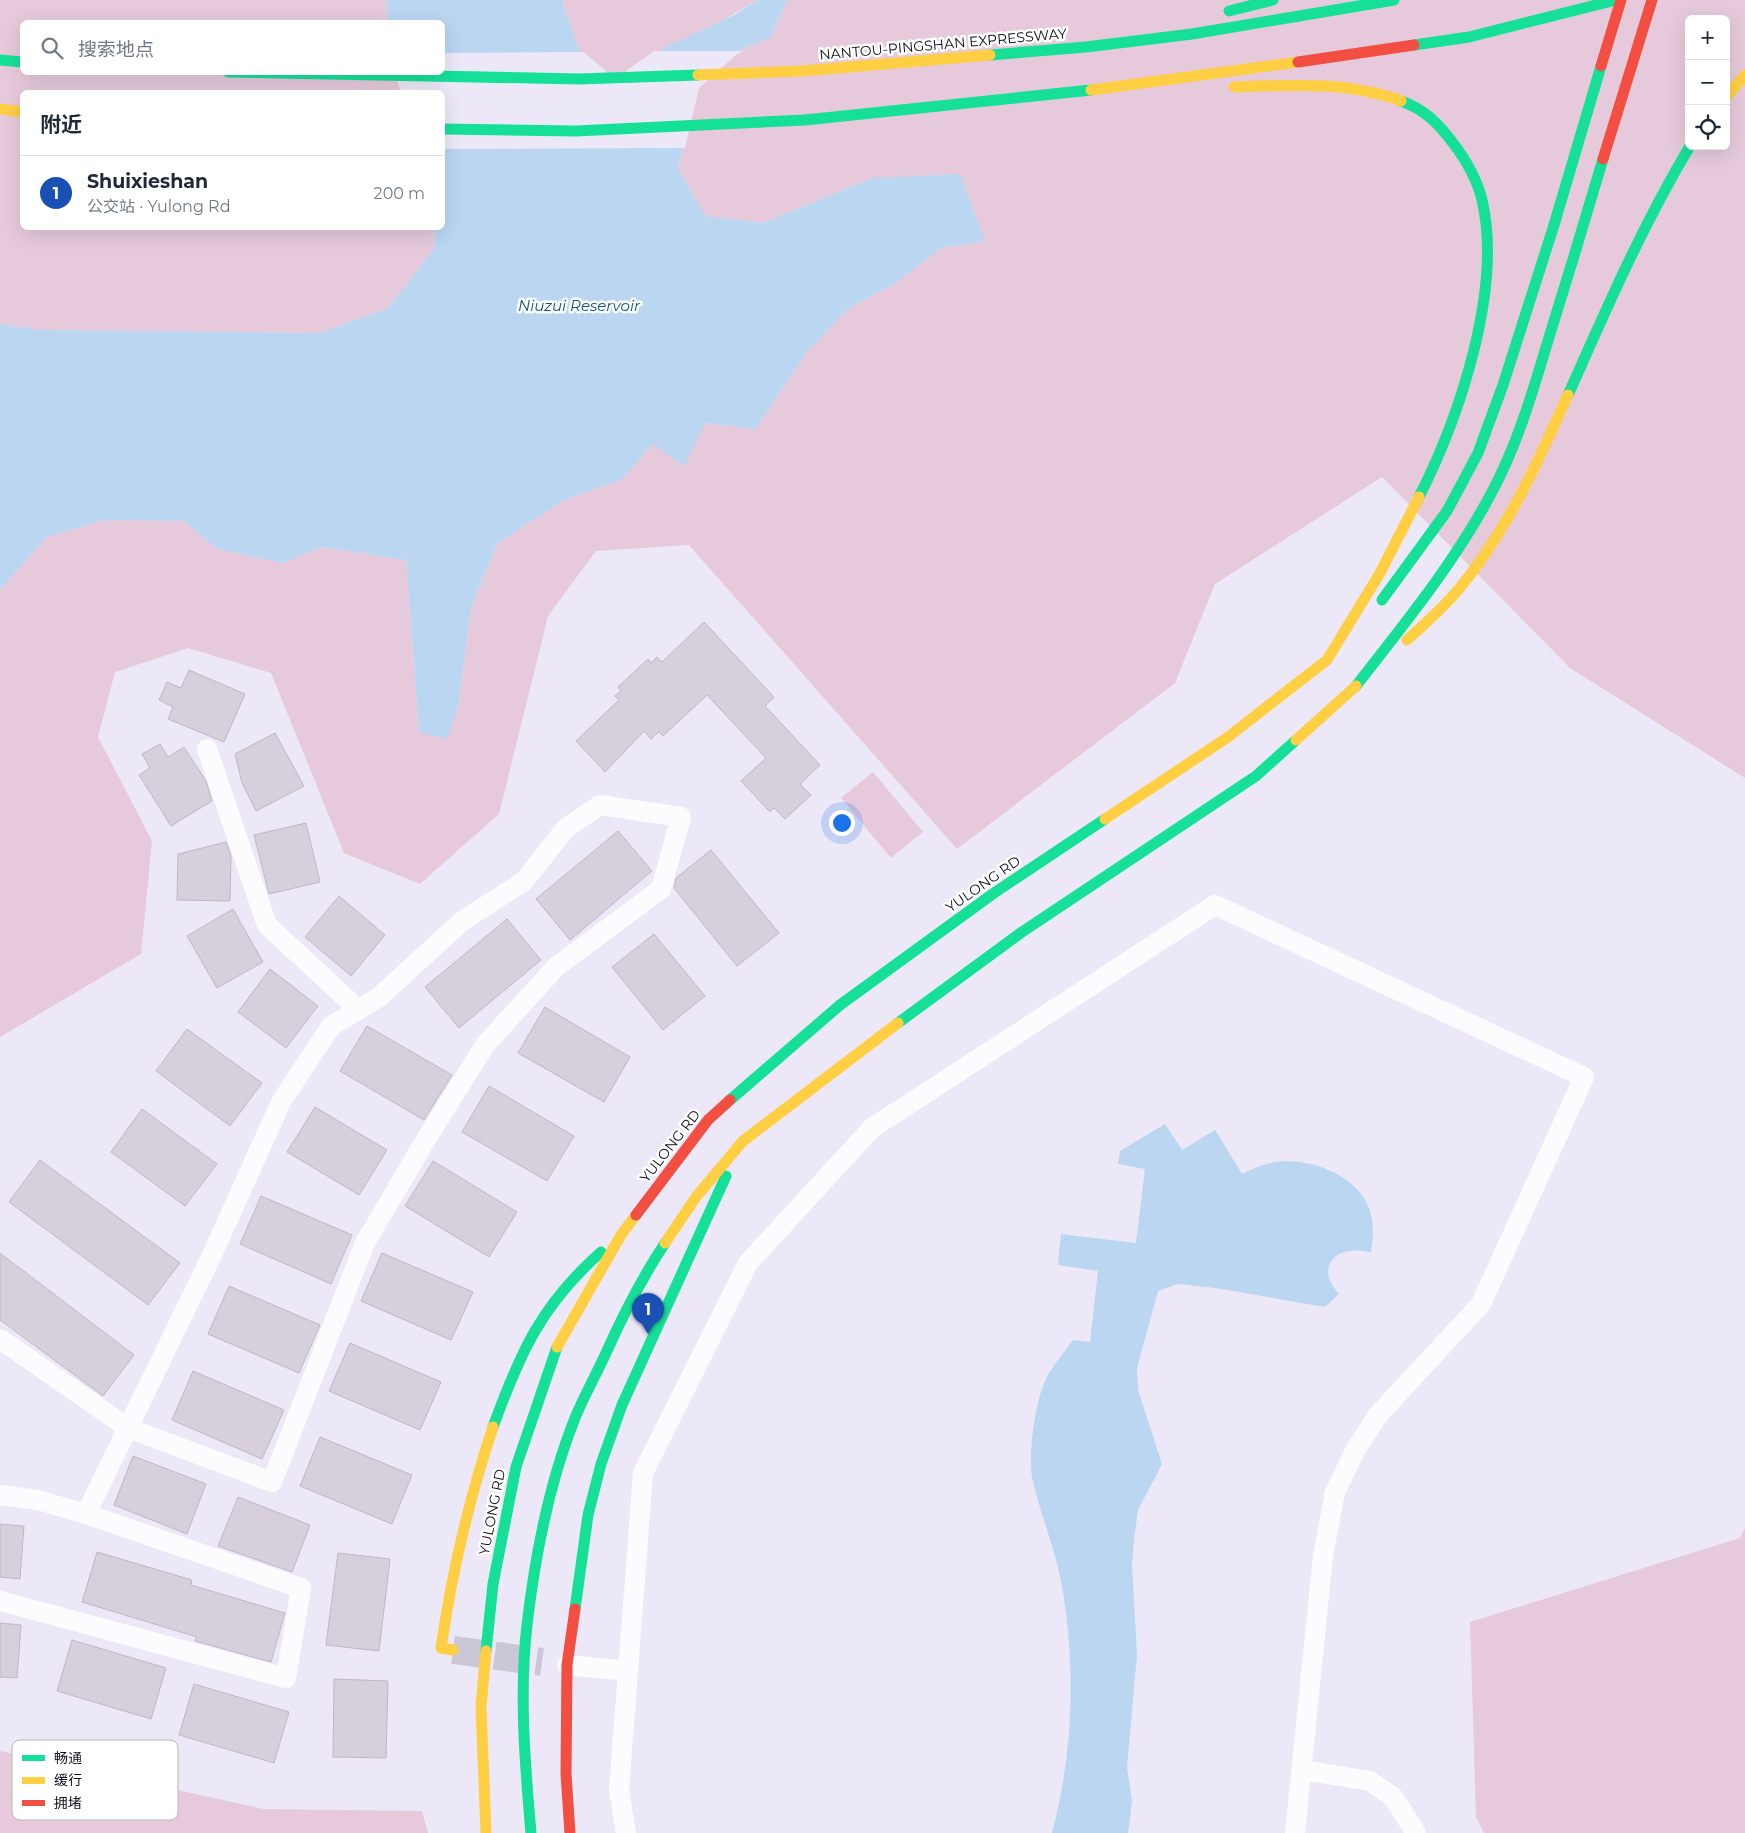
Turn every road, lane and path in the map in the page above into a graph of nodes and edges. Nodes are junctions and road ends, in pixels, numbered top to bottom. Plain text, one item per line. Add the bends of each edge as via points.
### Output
1 (1273, 0) edge
2 (1394, 0) edge
3 (1616, 0) edge
4 (1621, 0) edge
5 (1652, 0) edge
6 (1217, 14) dead end
7 (1180, 23) dead end
8 (1086, 47) junction
9 (0, 60) edge
10 (20, 62) edge
11 (296, 75) edge
12 (1745, 75) edge
13 (1221, 87) dead end
14 (1192, 88) dead end
15 (1085, 91) junction
16 (1730, 92) edge
17 (0, 109) edge
18 (20, 112) edge
19 (445, 130) edge
20 (1688, 150) edge
21 (1327, 660) junction
22 (1356, 686) junction
23 (207, 749) dead end
24 (359, 1010) junction
25 (743, 1141) junction
26 (621, 1235) junction
27 (0, 1340) edge
28 (128, 1428) junction
29 (0, 1495) edge
30 (86, 1514) junction
31 (0, 1601) edge
32 (453, 1650) dead end
33 (563, 1664) junction
34 (628, 1671) junction
35 (1302, 1770) junction
36 (486, 1833) edge
37 (531, 1833) edge
38 (570, 1833) edge
39 (626, 1833) edge
40 (1295, 1833) edge
41 (1416, 1833) edge

1 - 6 main road
2 - 8 main road via 1192,34
3 - 15 main road via 1469,37
4 - 21 main road via 1554,225 1478,452 1447,511 1415,556 1371,612
5 - 22 main road via 1531,396 1508,458 1479,515 1444,570
7 - 8 main road
8 - 11 main road, NANTOU-PINGSHAN EXPRESSWAY via 802,71 579,79
9 - 10 main road
12 - 16 main road
13 - 21 main road via 1334,87 1376,93 1414,105 1444,129 1468,163 1485,206 1488,254 1482,309 1456,414 1379,578
14 - 15 main road
15 - 19 main road via 805,120 576,130
17 - 18 main road
20 - 22 main road via 1639,238 1524,490 1486,551 1444,606
21 - 26 main road, YULONG RD via 1228,737 994,892 840,1006 708,1120
22 - 25 main road via 1256,776 1022,932
23 - 24 street via 267,925
24 - 28 street via 331,1026 281,1102 212,1255
24 - 28 street via 378,998 461,922 524,881 566,828 600,805 681,817 661,888 556,968 485,1045 425,1141 365,1243 272,1482
25 - 33 main road via 622,1405 601,1464 588,1515
25 - 37 main road via 696,1197 626,1309 575,1420 556,1478 538,1554 527,1626 525,1741
26 - 32 main road via 581,1269 540,1319 523,1349 471,1490 441,1648
26 - 36 main road, YULONG RD via 558,1343 516,1467 493,1584 481,1707
27 - 28 street
28 - 30 street
29 - 30 street via 38,1500
30 - 31 street via 301,1588 286,1678
33 - 34 street
33 - 38 main road
34 - 35 street via 642,1473 748,1263 872,1128 1215,904 1584,1077 1481,1304 1378,1415 1356,1449 1335,1492 1323,1556
34 - 39 street via 619,1790
35 - 40 street
35 - 41 street via 1370,1781 1393,1796

